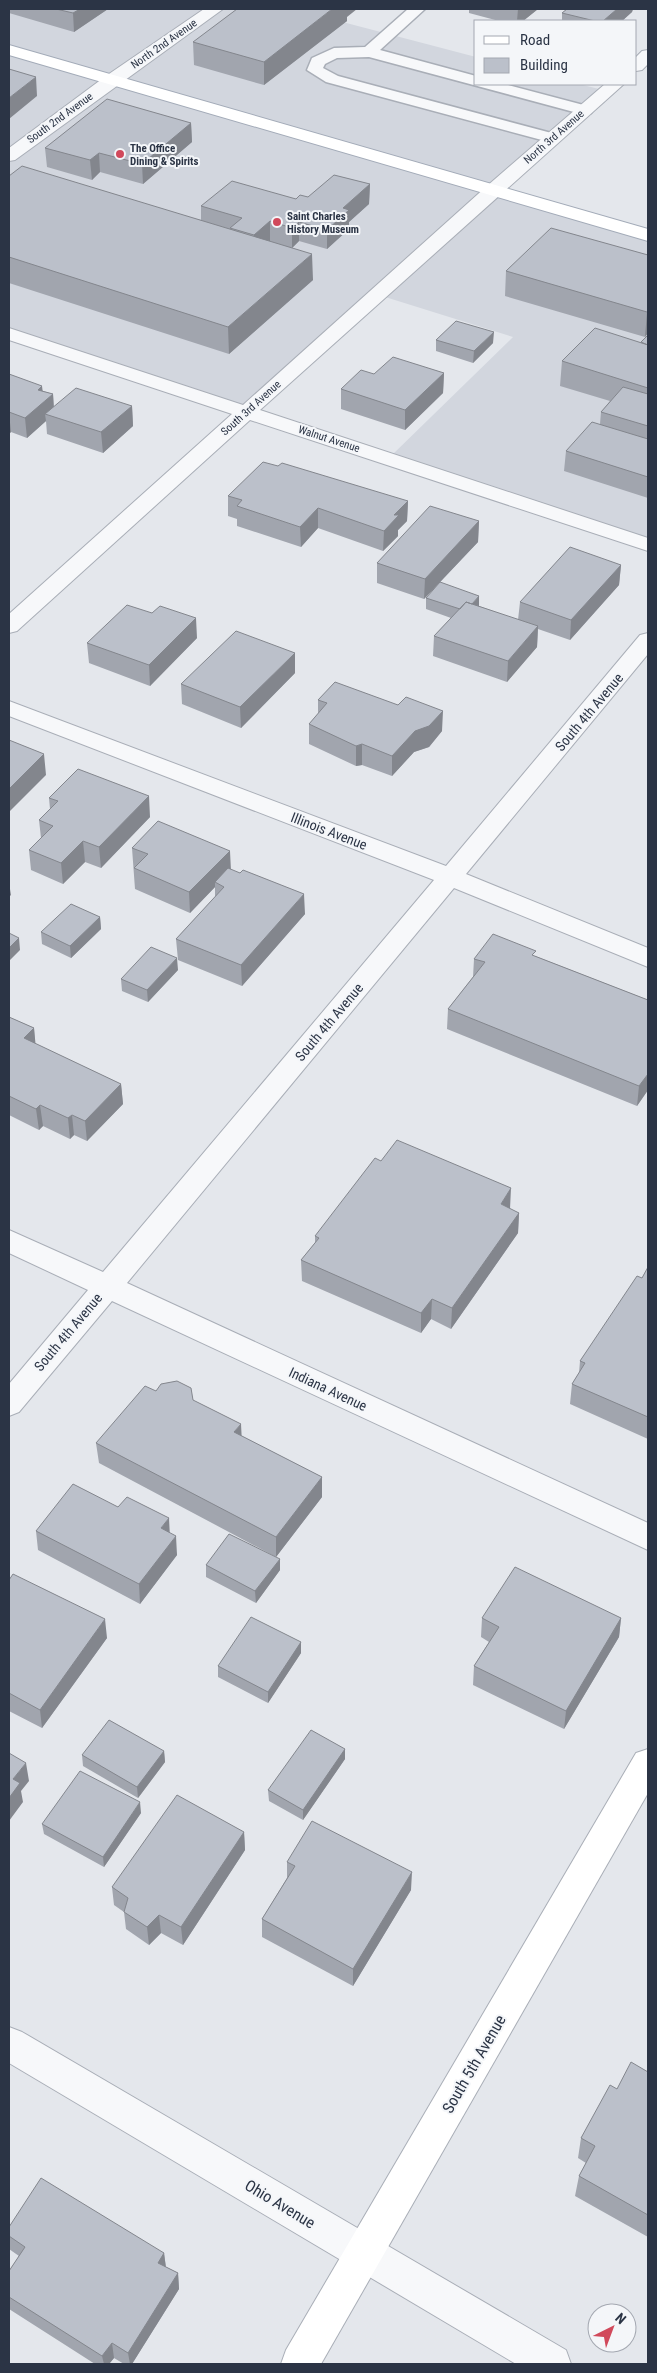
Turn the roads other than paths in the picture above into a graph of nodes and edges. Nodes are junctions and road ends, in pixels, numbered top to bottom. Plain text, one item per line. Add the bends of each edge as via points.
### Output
1 (215, 9) edge
2 (417, 9) edge
3 (9, 50) edge
4 (369, 52) junction
5 (648, 55) edge
6 (637, 65) edge
7 (112, 80) junction
8 (474, 80) edge
9 (491, 85) edge
10 (614, 85) edge
11 (585, 110) junction
12 (553, 138) junction
13 (9, 156) edge
14 (493, 190) junction
15 (648, 235) edge
16 (9, 334) edge
17 (247, 412) junction
18 (648, 545) edge
19 (9, 626) edge
20 (648, 640) edge
21 (9, 708) edge
22 (451, 877) junction
23 (648, 958) edge
24 (9, 1240) edge
25 (107, 1286) junction
26 (9, 1404) edge
27 (648, 1537) edge
28 (648, 1763) edge
29 (9, 2044) edge
30 (364, 2254) junction
31 (300, 2364) edge
32 (552, 2364) edge

1 - 7 street, North 2nd Avenue
2 - 4 lane
3 - 7 main road
4 - 8 lane
4 - 12 lane via 334,53 318,61 315,70 332,79
5 - 6 street
7 - 13 street, South 2nd Avenue
7 - 14 main road
9 - 11 lane
10 - 11 street, North 3rd Avenue
11 - 12 street, North 3rd Avenue
12 - 14 street, North 3rd Avenue
14 - 15 main road
14 - 17 street, South 3rd Avenue
16 - 17 street, Walnut Avenue
17 - 18 street, Walnut Avenue
17 - 19 street, South 3rd Avenue
20 - 22 street, South 4th Avenue
21 - 22 street, Illinois Avenue
22 - 23 street, Illinois Avenue
22 - 25 street, South 4th Avenue
24 - 25 street, Indiana Avenue
25 - 26 street, South 4th Avenue
25 - 27 street, Indiana Avenue
28 - 30 main road, South 5th Avenue
29 - 30 street, Ohio Avenue
30 - 31 main road, South 5th Avenue
30 - 32 street, Ohio Avenue

